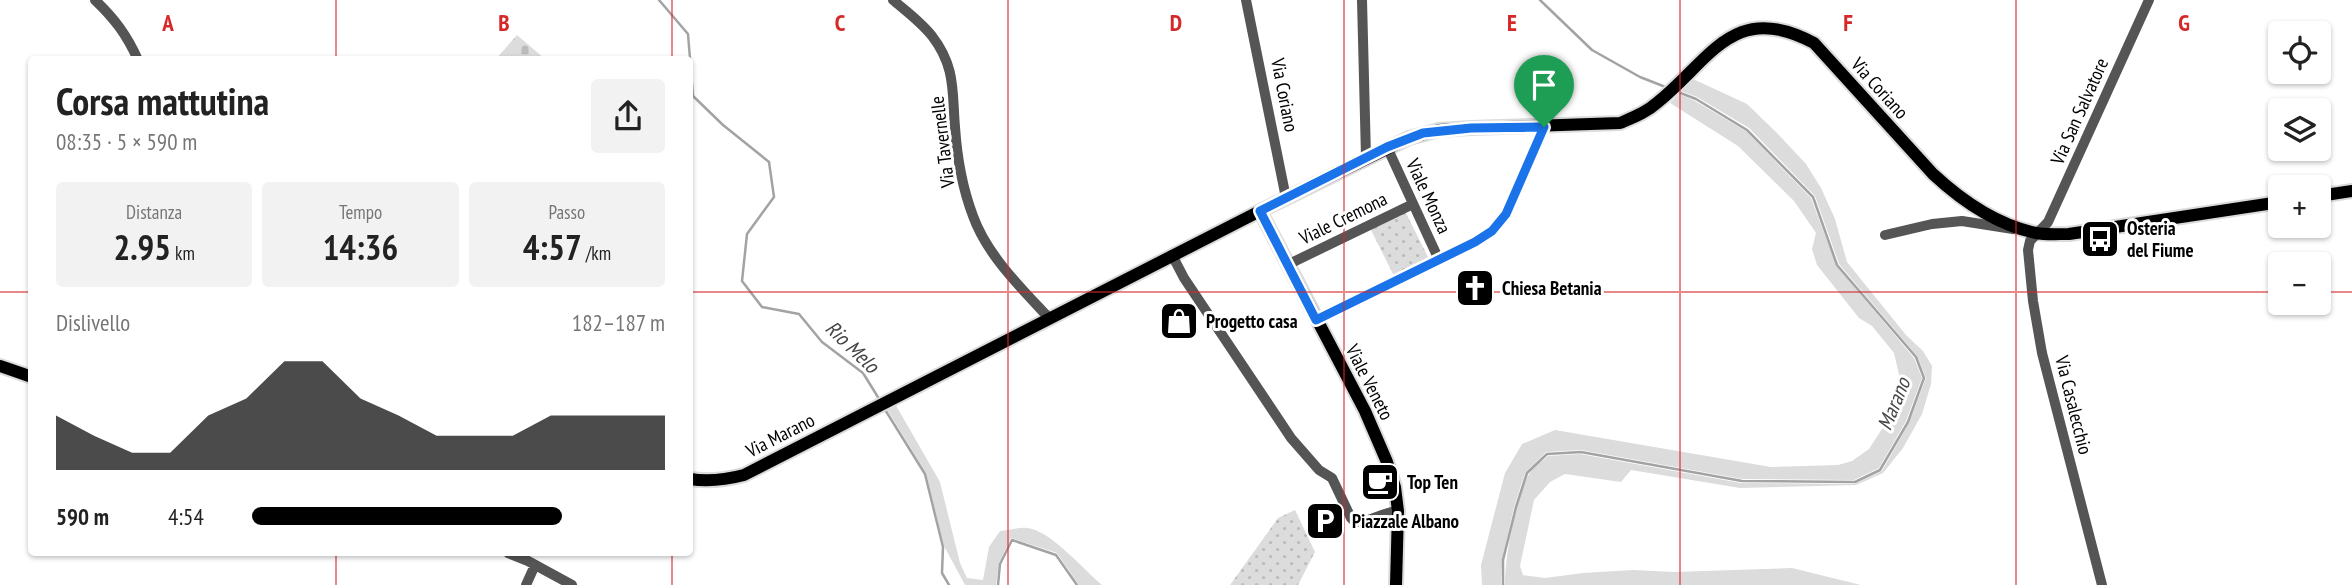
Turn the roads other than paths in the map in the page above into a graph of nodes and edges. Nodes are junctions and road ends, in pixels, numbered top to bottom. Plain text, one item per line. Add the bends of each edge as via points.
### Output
1 (95, 0) edge
2 (893, 0) edge
3 (1246, 0) edge
4 (1362, 0) edge
5 (2149, 0) edge
6 (136, 56) edge
7 (1544, 127) junction
8 (1387, 147) junction
9 (1366, 157) junction
10 (2352, 191) edge
11 (2331, 194) edge
12 (1286, 198) junction
13 (1413, 204) junction
14 (2268, 204) edge
15 (1260, 211) junction
16 (2023, 229) junction
17 (2037, 233) junction
18 (1885, 235) dead end
19 (1172, 255) junction
20 (1439, 260) junction
21 (1287, 265) junction
22 (1049, 318) junction
23 (1316, 320) junction
24 (0, 366) edge
25 (28, 376) edge
26 (693, 480) edge
27 (1398, 511) junction
28 (532, 560) edge
29 (526, 585) edge
30 (572, 585) edge
31 (1396, 585) edge
32 (2102, 585) edge

1 - 6 street via 128,37
2 - 22 street, Via Tavernelle via 932,36 953,79 962,181 974,219 1002,267
3 - 12 street, Via Coriano
4 - 9 street
5 - 17 street, Via San Salvatore via 2048,222
7 - 8 main road, Via Coriano via 1438,130
7 - 16 main road, Via Coriano via 1620,123 1638,116 1733,31 1772,25 1793,30 1814,43 1953,193
7 - 20 street via 1500,223
8 - 9 main road, Via Coriano
8 - 13 street, Viale Monza
9 - 12 main road, Via Coriano
10 - 11 main road
12 - 15 main road, Via Coriano
13 - 20 street, Viale Monza
13 - 21 street, Viale Cremona
14 - 17 main road, Via Coriano via 2069,234
15 - 19 main road, Via Marano
15 - 21 main road, Viale Veneto
16 - 17 main road, Via Coriano
16 - 18 street, Via Coriano via 1962,221
17 - 32 street, Via Casalecchio via 2028,250 2042,353
19 - 22 main road, Via Marano
19 - 27 street via 1291,438 1337,485 1351,518 1360,522
20 - 23 street
21 - 23 main road, Viale Veneto
22 - 26 main road, Via Marano via 744,475 723,481
23 - 27 main road, Viale Veneto via 1387,462
24 - 25 main road
27 - 31 main road, Viale Veneto
28 - 29 street
28 - 30 street

